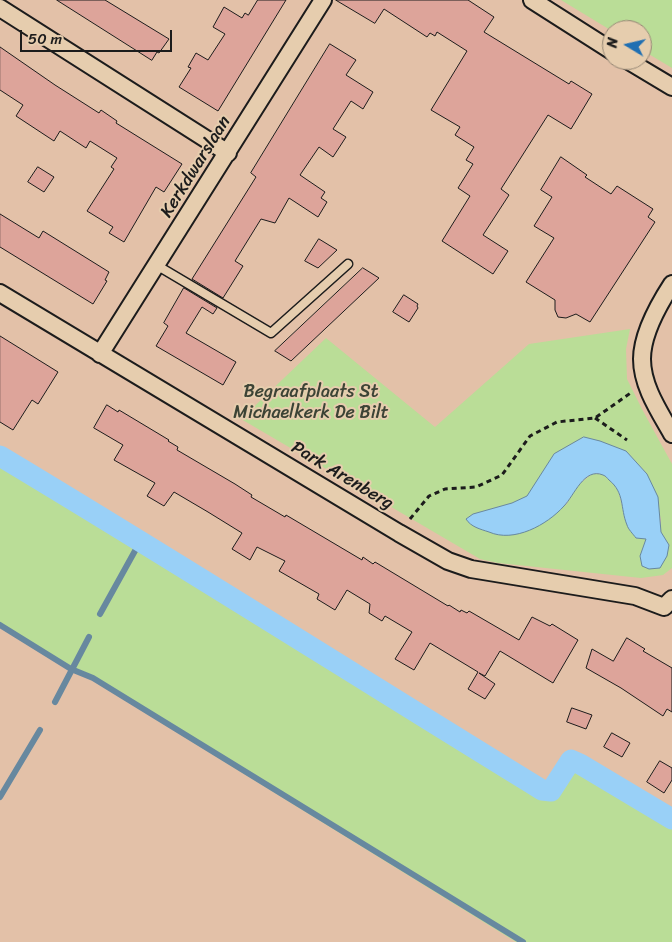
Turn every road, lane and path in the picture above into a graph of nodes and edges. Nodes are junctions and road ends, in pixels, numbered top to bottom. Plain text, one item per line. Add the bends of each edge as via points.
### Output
1 (323, 0) edge
2 (532, 0) edge
3 (0, 8) edge
4 (602, 45) edge
5 (644, 70) edge
6 (672, 87) edge
7 (228, 153) junction
8 (348, 264) dead end
9 (158, 266) junction
10 (672, 284) edge
11 (0, 293) edge
12 (100, 354) junction
13 (646, 382) junction
14 (595, 418) junction
15 (672, 434) edge
16 (627, 440) dead end
17 (399, 533) junction
18 (669, 606) edge

1 - 7 street, Kerkdwarslaan
2 - 4 street
3 - 7 street
5 - 6 street
7 - 9 street, Kerkdwarslaan
8 - 9 lane via 271,333
9 - 12 street, Kerkdwarslaan
10 - 13 street via 647,331 642,358
11 - 12 street, Park Arenberg
12 - 17 street, Park Arenberg
13 - 14 path
13 - 15 street
14 - 16 path
14 - 17 path via 557,422 530,436 502,475 476,487 445,489 429,496
17 - 18 street, Park Arenberg via 448,561 470,569 635,596

